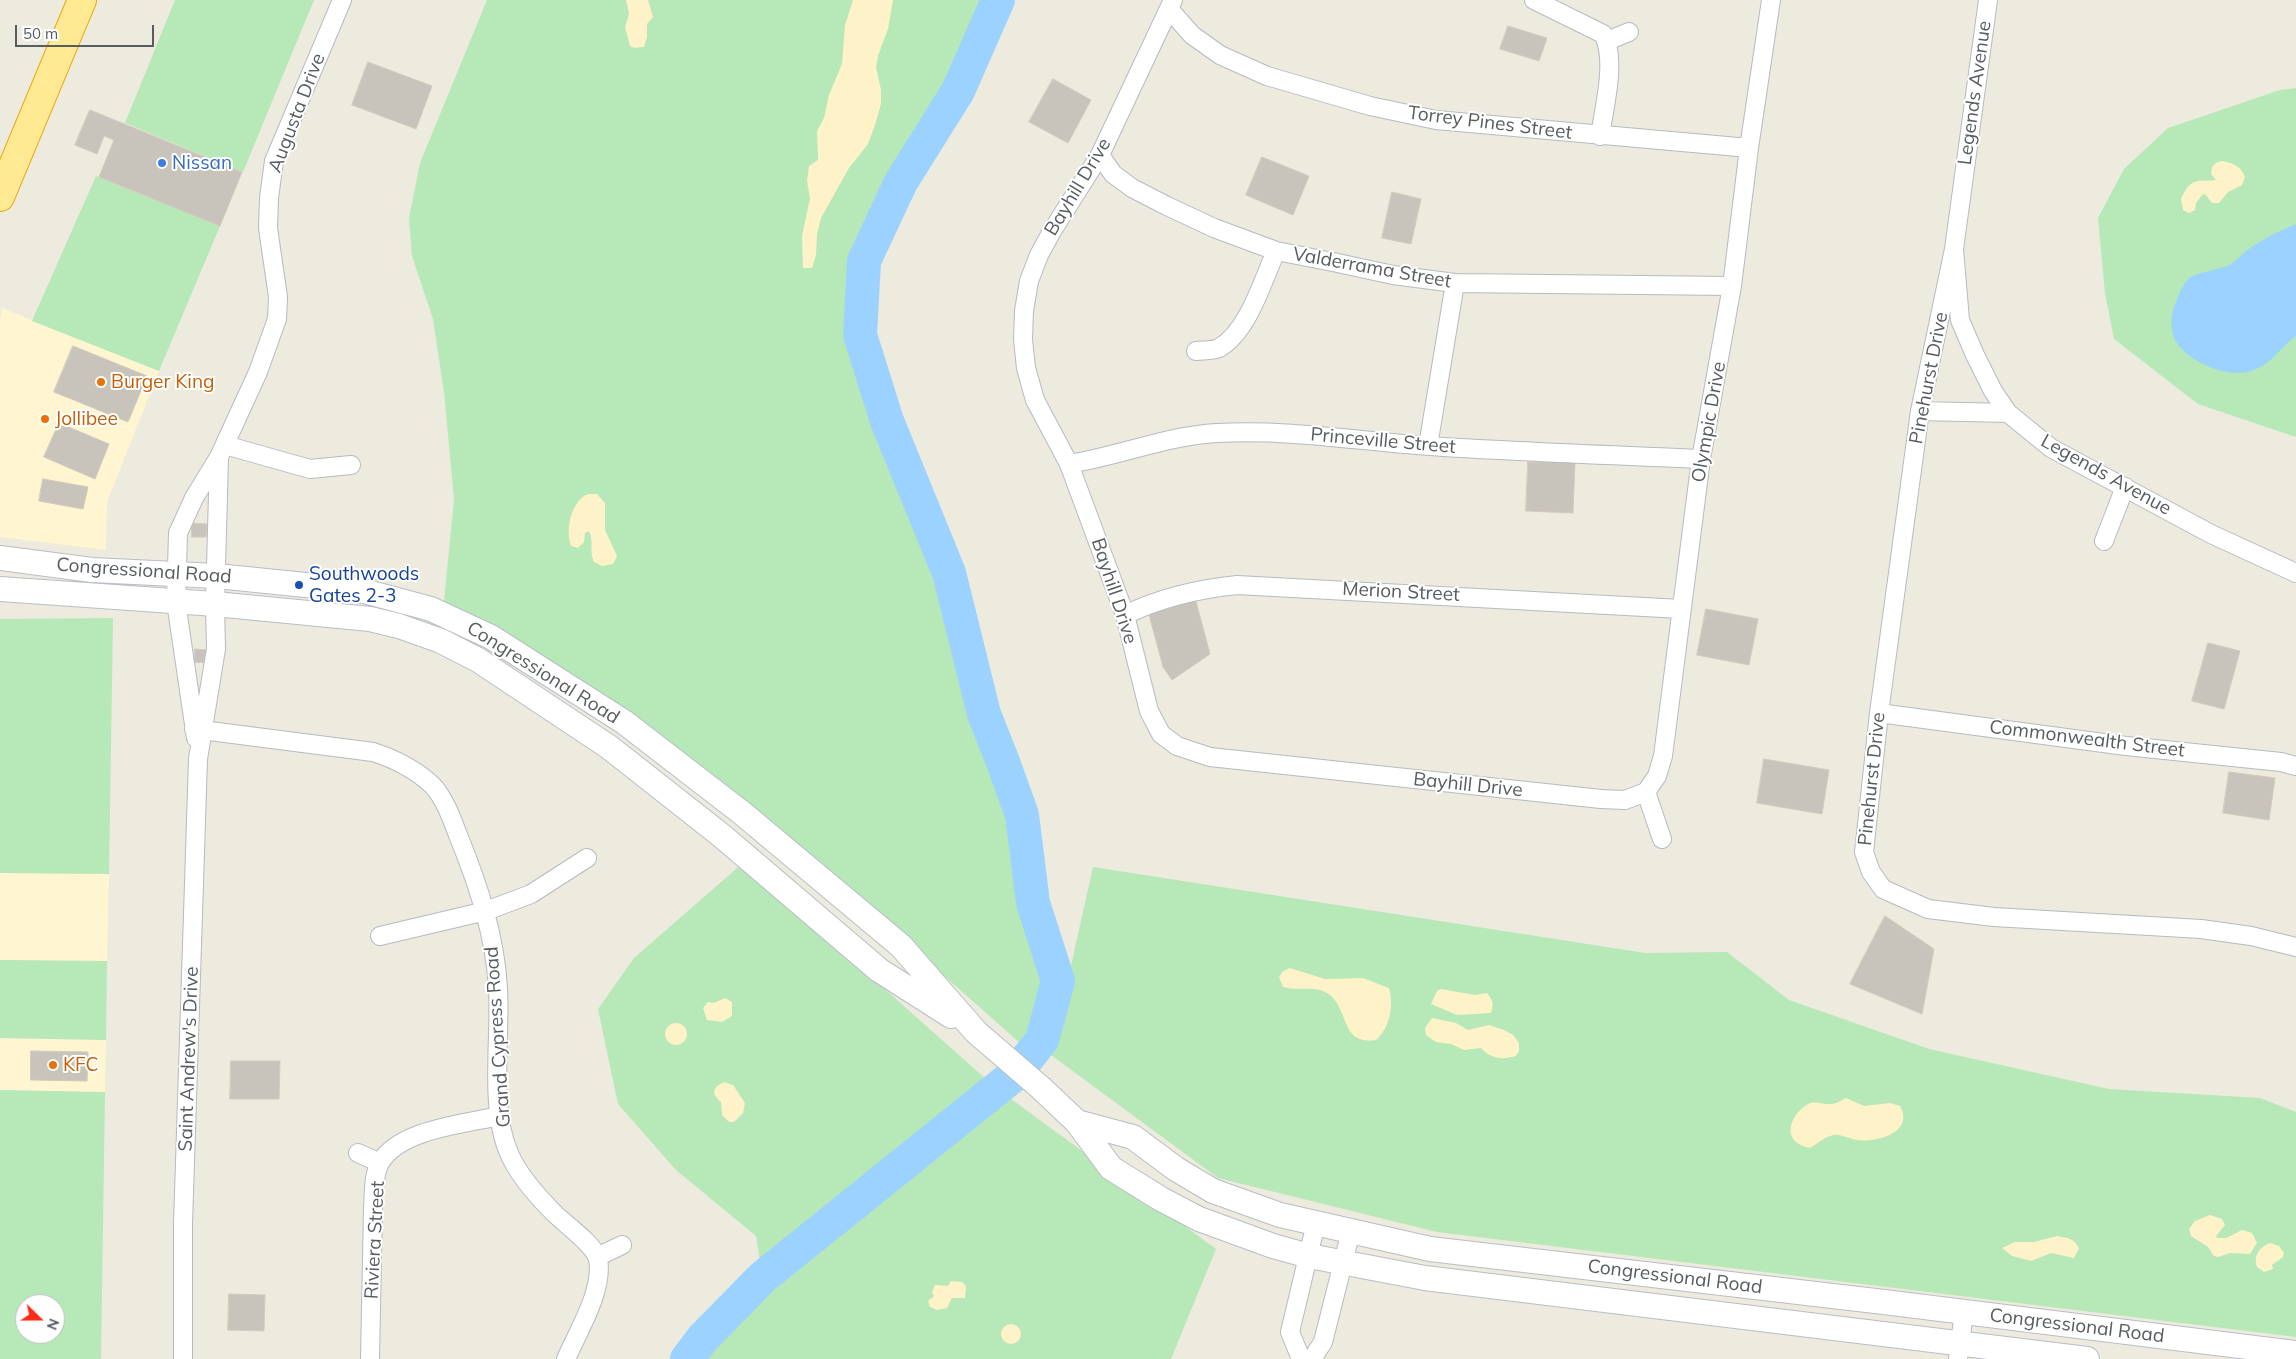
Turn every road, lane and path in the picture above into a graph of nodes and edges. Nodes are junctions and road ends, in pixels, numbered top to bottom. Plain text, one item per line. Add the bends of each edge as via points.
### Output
1 (82, 0) edge
2 (342, 0) edge
3 (1534, 0) edge
4 (1771, 0) edge
5 (1988, 0) edge
6 (1171, 4) edge
7 (1629, 32) dead end
8 (1607, 41) junction
9 (1600, 136) junction
10 (1749, 148) junction
11 (1100, 155) junction
12 (0, 197) edge
13 (1954, 249) junction
14 (1276, 250) junction
15 (1455, 283) junction
16 (1732, 286) junction
17 (1196, 351) dead end
18 (1920, 411) junction
19 (2008, 412) junction
20 (1428, 446) junction
21 (222, 451) junction
22 (1702, 459) junction
23 (1069, 464) junction
24 (351, 465) dead end
25 (2125, 487) junction
26 (2104, 541) dead end
27 (0, 558) edge
28 (2296, 573) edge
29 (178, 574) junction
30 (217, 576) junction
31 (0, 589) edge
32 (176, 602) junction
33 (215, 604) junction
34 (1681, 608) junction
35 (1125, 615) junction
36 (1879, 713) junction
37 (199, 729) junction
38 (2296, 766) edge
39 (1646, 792) junction
40 (1662, 839) dead end
41 (587, 858) dead end
42 (486, 911) junction
43 (380, 936) dead end
44 (2296, 947) edge
45 (978, 1034) junction
46 (499, 1116) junction
47 (1077, 1122) junction
48 (358, 1154) dead end
49 (380, 1163) junction
50 (1316, 1223) junction
51 (1351, 1231) junction
52 (622, 1245) dead end
53 (1309, 1256) junction
54 (598, 1257) junction
55 (1344, 1263) junction
56 (1964, 1312) junction
57 (1959, 1351) edge
58 (2296, 1353) edge
59 (183, 1359) edge
60 (370, 1359) edge
61 (566, 1359) edge
62 (1300, 1359) edge
63 (1312, 1359) edge
64 (2087, 1359) edge

1 - 12 highway
2 - 21 street, Augusta Drive via 274,161 268,228 278,319
3 - 8 street via 1603,34
4 - 10 street, Olympic Drive
5 - 13 street, Legends Avenue
6 - 9 street, Torrey Pines Street via 1192,35 1220,55 1267,76 1315,91 1436,120
6 - 11 street, Bayhill Drive
7 - 8 street
8 - 9 street via 1608,75
9 - 10 street, Torrey Pines Street
10 - 16 street, Olympic Drive
11 - 14 street, Valderrama Street via 1113,174 1132,188 1214,228
11 - 23 street, Bayhill Drive via 1039,255 1029,281 1024,311 1026,368 1035,400
13 - 18 street, Pinehurst Drive
13 - 19 street, Legends Avenue via 1960,320 1993,391
14 - 15 street, Valderrama Street via 1394,275
14 - 17 street via 1248,314 1232,338 1218,349
15 - 16 street, Valderrama Street
15 - 20 street
16 - 22 street, Olympic Drive
18 - 19 street
18 - 36 street, Pinehurst Drive
19 - 25 street, Legends Avenue via 2051,448
20 - 22 street, Princeville Street
20 - 23 street, Princeville Street via 1322,435 1216,433 1173,438 1100,459
21 - 24 street via 310,468
21 - 29 street, Augusta Drive via 178,533
21 - 30 street, Augusta Drive
22 - 34 street, Olympic Drive
23 - 35 street, Bayhill Drive
25 - 26 street
25 - 28 street, Legends Avenue via 2211,534
27 - 29 main road, Congressional Road via 92,570
29 - 30 main road, Congressional Road
29 - 32 street, Augusta Drive
30 - 33 street, Augusta Drive
30 - 45 main road, Congressional Road via 364,591 431,609 491,637 624,722 742,813 901,946
31 - 32 main road, Congressional Road
32 - 33 main road, Congressional Road
32 - 37 street, Saint Andrew's Drive
33 - 37 street, Saint Andrew's Drive via 216,648
33 - 45 main road, Congressional Road via 370,619 422,633 478,660 609,747 722,836 879,970
34 - 35 street, Merion Street via 1237,585 1195,590 1152,602
34 - 39 street, Olympic Drive via 1663,756 1657,776
35 - 39 street, Bayhill Drive via 1149,711 1161,734 1191,752 1210,757 1601,799 1625,800
36 - 38 street, Commonwealth Street
36 - 44 street, Pinehurst Drive via 1864,852 1871,872 1883,889 1928,909 1960,914 2201,929
37 - 42 street, Grand Cypress Road via 373,752 412,770 433,786 451,817
37 - 59 street, Saint Andrew's Drive via 183,1224
39 - 40 street
41 - 42 street via 531,894
42 - 43 street
42 - 46 street, Grand Cypress Road via 498,988
45 - 47 main road, Congressional Road
46 - 49 street, Riviera Street via 410,1137 392,1149
46 - 54 street, Grand Cypress Road via 509,1153 529,1186
47 - 50 main road, Congressional Road via 1132,1137 1213,1191 1280,1215
47 - 53 main road, Congressional Road via 1111,1168 1161,1199 1198,1219
48 - 49 street
49 - 60 street, Riviera Street via 374,1185
50 - 51 main road, Congressional Road
50 - 53 street
51 - 55 street
51 - 56 main road, Congressional Road via 1430,1249
52 - 54 street
53 - 55 main road, Congressional Road
53 - 62 street via 1290,1332
54 - 61 street via 599,1275 593,1298
55 - 57 main road, Congressional Road via 1425,1278
55 - 63 street via 1323,1342
56 - 57 street
56 - 58 main road, Congressional Road
57 - 64 main road, Congressional Road

